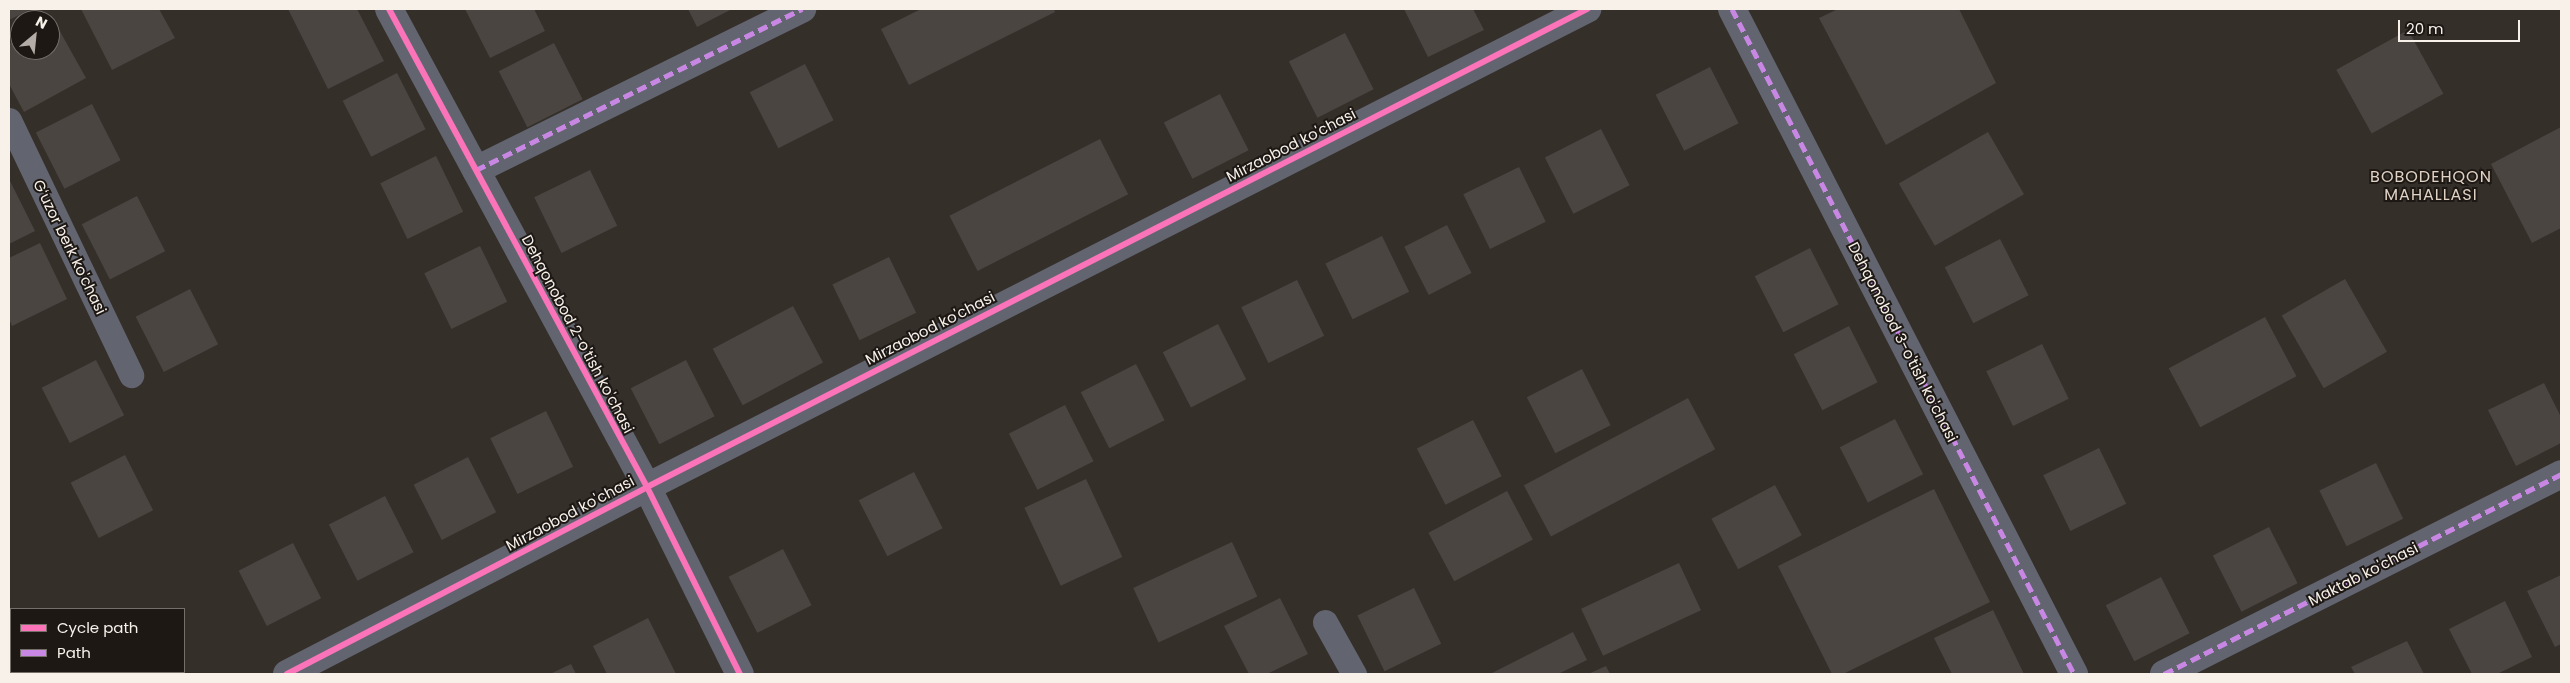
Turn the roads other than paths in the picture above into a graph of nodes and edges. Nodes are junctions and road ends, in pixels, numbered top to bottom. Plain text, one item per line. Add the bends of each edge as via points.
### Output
1 (389, 9) edge
2 (802, 9) edge
3 (1587, 9) edge
4 (1732, 9) edge
5 (9, 120) edge
6 (476, 170) junction
7 (131, 374) dead end
8 (2561, 474) edge
9 (647, 487) junction
10 (1326, 622) dead end
11 (287, 674) edge
12 (740, 674) edge
13 (1354, 674) edge
14 (2074, 674) edge
15 (2164, 674) edge

1 - 6 street, Dehqonobod 2-o'tish ko'chasi
2 - 6 street
3 - 9 street, Mirzaobod ko'chasi
4 - 14 street, Dehqonobod 3-o'tish ko'chasi
5 - 7 lane, Gʻuzor berk ko'chasi
6 - 9 street, Dehqonobod 2-o'tish ko'chasi
8 - 15 street, Maktab ko'chasi
9 - 11 street, Mirzaobod ko'chasi
9 - 12 street, Dehqonobod 2-o'tish ko'chasi
10 - 13 lane

